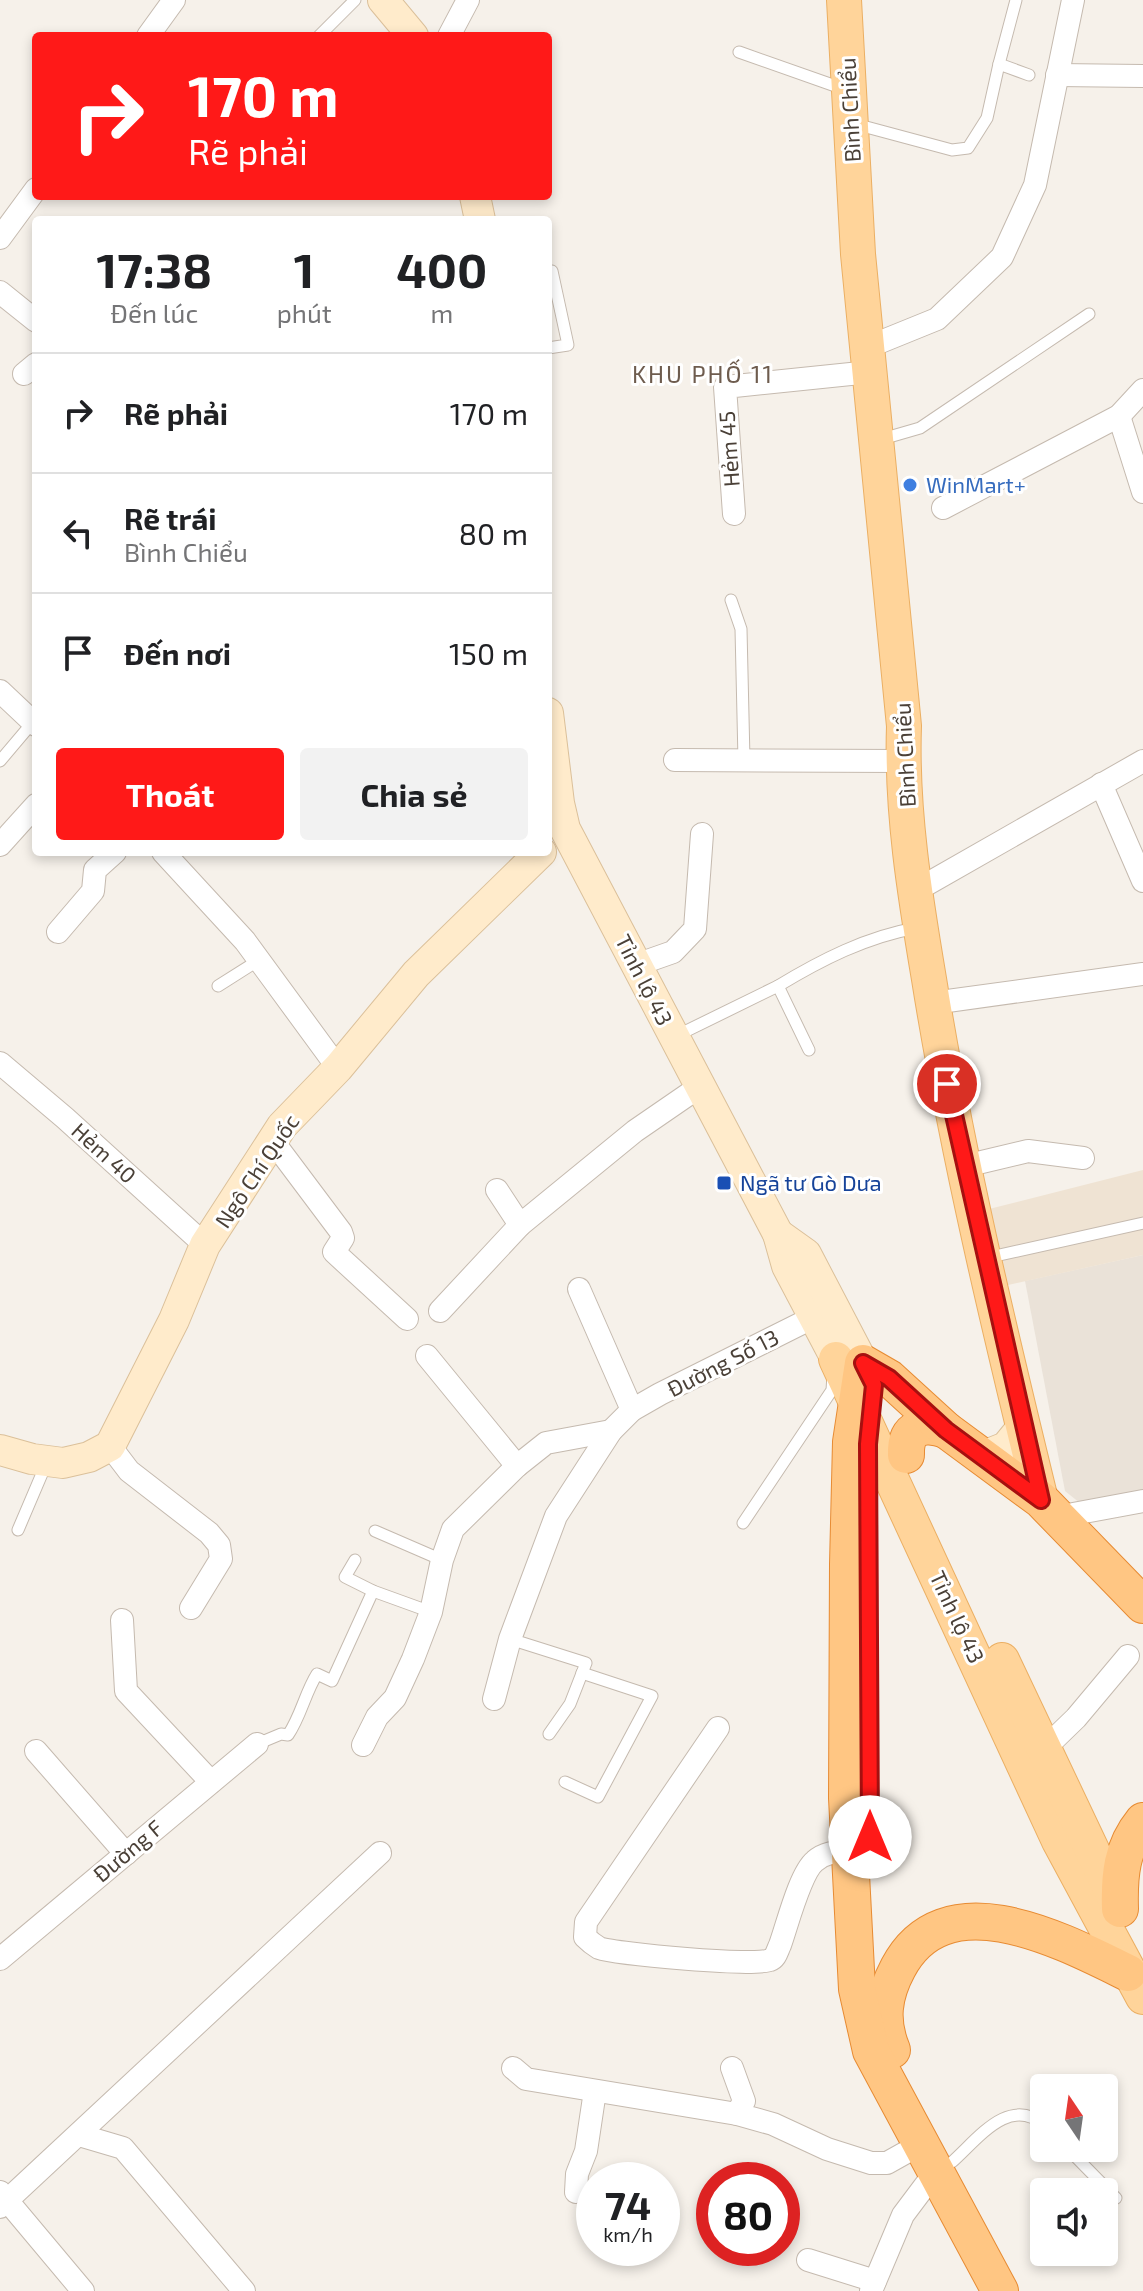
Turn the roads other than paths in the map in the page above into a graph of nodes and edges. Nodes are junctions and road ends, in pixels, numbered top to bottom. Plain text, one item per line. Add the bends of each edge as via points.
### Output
1 (174, 0) edge
2 (355, 0) edge
3 (383, 0) edge
4 (468, 0) edge
5 (844, 0) edge
6 (1016, 0) edge
7 (1073, 0) edge
8 (151, 32) edge
9 (323, 32) edge
10 (410, 32) edge
11 (451, 32) edge
12 (739, 52) dead end
13 (999, 64) junction
14 (1029, 75) dead end
15 (1057, 75) junction
16 (1143, 76) edge
17 (850, 106) junction
18 (32, 194) edge
19 (0, 238) edge
20 (552, 271) edge
21 (0, 292) edge
22 (1089, 314) dead end
23 (32, 318) edge
24 (552, 347) edge
25 (869, 359) junction
26 (1143, 390) edge
27 (1119, 416) junction
28 (877, 441) junction
29 (1143, 492) edge
30 (943, 508) dead end
31 (734, 514) dead end
32 (731, 600) dead end
33 (0, 691) edge
34 (32, 721) edge
35 (32, 727) edge
36 (552, 746) edge
37 (675, 760) dead end
38 (744, 760) junction
39 (0, 761) edge
40 (903, 761) junction
41 (1143, 761) edge
42 (1101, 784) junction
43 (32, 809) edge
44 (702, 834) dead end
45 (557, 837) edge
46 (0, 845) edge
47 (111, 856) edge
48 (167, 856) edge
49 (537, 856) edge
50 (1143, 881) edge
51 (915, 891) junction
52 (921, 927) junction
53 (58, 932) dead end
54 (259, 960) junction
55 (636, 965) junction
56 (1143, 974) edge
57 (218, 986) dead end
58 (778, 986) junction
59 (933, 1003) junction
60 (673, 1037) junction
61 (809, 1050) dead end
62 (0, 1063) edge
63 (338, 1068) junction
64 (699, 1087) junction
65 (272, 1140) junction
66 (1083, 1158) dead end
67 (965, 1166) junction
68 (497, 1190) dead end
69 (1143, 1223) edge
70 (520, 1225) junction
71 (778, 1234) junction
72 (205, 1245) junction
73 (986, 1259) junction
74 (579, 1289) dead end
75 (440, 1311) dead end
76 (814, 1317) junction
77 (407, 1319) dead end
78 (427, 1356) dead end
79 (859, 1386) junction
80 (632, 1410) junction
81 (1024, 1425) junction
82 (946, 1430) junction
83 (611, 1431) junction
84 (110, 1446) junction
85 (0, 1450) edge
86 (906, 1455) junction
87 (981, 1457) junction
88 (47, 1461) junction
89 (517, 1466) junction
90 (1143, 1501) edge
91 (1049, 1508) junction
92 (743, 1523) dead end
93 (18, 1530) dead end
94 (375, 1531) dead end
95 (355, 1560) dead end
96 (442, 1560) junction
97 (373, 1591) junction
98 (1143, 1605) edge
99 (191, 1608) dead end
100 (431, 1612) junction
101 (122, 1620) dead end
102 (510, 1639) junction
103 (1128, 1656) dead end
104 (582, 1673) junction
105 (494, 1699) dead end
106 (718, 1728) dead end
107 (549, 1734) dead end
108 (257, 1744) joint
109 (363, 1745) dead end
110 (1044, 1749) junction
111 (36, 1751) dead end
112 (211, 1782) junction
113 (565, 1782) dead end
114 (1143, 1821) edge
115 (850, 1851) junction
116 (380, 1853) dead end
117 (126, 1854) junction
118 (1120, 1909) junction
119 (2, 1953) edge
120 (1138, 1974) edge
121 (885, 2005) junction
122 (513, 2068) dead end
123 (732, 2068) dead end
124 (595, 2091) junction
125 (737, 2114) junction
126 (1030, 2117) edge
127 (79, 2135) junction
128 (936, 2153) junction
129 (582, 2162) edge
130 (1081, 2162) edge
131 (1096, 2178) edge
132 (3, 2200) edge
133 (808, 2260) dead end
134 (873, 2286) edge
135 (83, 2291) edge
136 (244, 2291) edge
137 (1000, 2291) edge
138 (1022, 2291) edge

1 - 8 street
2 - 9 lane
3 - 10 main road
4 - 11 street
5 - 17 main road, Bình Chiểu
6 - 13 lane
7 - 15 street
12 - 17 lane
13 - 14 lane
13 - 17 lane via 987,118 968,148 952,150
15 - 16 street
15 - 25 street via 1035,185 1002,257 937,319
17 - 25 main road, Bình Chiểu
18 - 19 street
20 - 24 lane via 568,345
21 - 23 street
22 - 28 lane via 920,428
25 - 28 main road, Bình Chiểu
25 - 31 street, Hẻm 45 via 725,387
26 - 27 street
27 - 29 street
27 - 30 street
28 - 40 main road, Bình Chiểu
32 - 38 lane via 741,629
33 - 34 street
35 - 39 lane
36 - 45 main road, Tỉnh lộ 43
37 - 38 street
38 - 40 street
40 - 51 main road, Bình Chiểu
41 - 42 street
42 - 50 street
42 - 51 street
43 - 46 street
44 - 55 street via 695,929 673,952
45 - 55 main road, Tỉnh lộ 43
47 - 53 street via 95,870 93,891
48 - 54 street
49 - 63 main road, Ngô Chí Quốc via 416,974
51 - 52 main road, Bình Chiểu
52 - 58 lane via 847,949
52 - 59 main road, Bình Chiểu
54 - 57 lane
54 - 63 street
55 - 60 main road, Tỉnh lộ 43
56 - 59 street
58 - 60 lane
58 - 61 lane
59 - 67 main road, Bình Chiểu
60 - 64 main road, Tỉnh lộ 43
62 - 72 street, Hẻm 40
63 - 65 main road, Ngô Chí Quốc
64 - 70 street via 635,1131
64 - 71 main road, Tỉnh lộ 43
65 - 72 main road, Ngô Chí Quốc
65 - 77 street via 343,1235 334,1252
66 - 67 street via 1028,1151
67 - 73 main road, Bình Chiểu
68 - 70 street
69 - 73 lane
70 - 75 street
71 - 76 main road, Tỉnh lộ 43 via 787,1266
71 - 79 main road, Tỉnh lộ 43 via 806,1254
72 - 84 main road, Ngô Chí Quốc via 174,1320
73 - 81 main road, Bình Chiểu
74 - 80 street
76 - 79 main road, Tỉnh lộ 43
76 - 80 street, Đường Số 13
78 - 89 street
79 - 82 highway via 889,1378
79 - 86 main road, Tỉnh lộ 43
79 - 92 lane via 832,1390
79 - 115 highway via 851,1442
79 - 120 main road, Tỉnh lộ 43 via 1059,1841
79 - 121 highway via 871,1966
80 - 83 street, Đường Số 13
81 - 87 main road via 1006,1447
81 - 91 main road, Bình Chiểu
82 - 86 highway via 923,1426 914,1431
82 - 87 highway
83 - 89 street via 546,1443
83 - 102 street, Đường Số 13 via 556,1516
84 - 88 main road via 89,1457
84 - 99 street via 129,1471 219,1545 221,1559
85 - 88 main road
86 - 110 main road, Tỉnh lộ 43
87 - 91 highway
88 - 93 lane
89 - 96 street via 453,1529
90 - 91 street
91 - 98 highway
94 - 96 lane
95 - 97 lane via 345,1577
96 - 100 street
97 - 100 lane
97 - 108 lane via 332,1681 317,1674 288,1735
100 - 109 street via 395,1698 377,1717
101 - 112 street via 126,1691
102 - 104 lane via 586,1663
102 - 105 street, Đường Số 13
103 - 110 street
104 - 107 lane via 570,1704
104 - 113 lane via 652,1696 598,1797
106 - 115 street via 586,1922 590,1942 624,1952 768,1961 811,1865 825,1855
108 - 112 street, Đường F
110 - 118 main road, Tỉnh lộ 43
111 - 117 street
112 - 117 street, Đường F
114 - 118 highway via 1123,1856
115 - 128 highway via 863,2024 871,2051
116 - 127 street
117 - 119 street, Đường F
118 - 120 main road, Tỉnh lộ 43
120 - 121 highway via 1067,1943 998,1923 967,1920 914,1946 892,1980
121 - 128 highway via 886,2035
122 - 124 street via 526,2079
123 - 125 street via 744,2101
124 - 125 street
124 - 129 street
125 - 128 street via 871,2163
126 - 128 lane via 1008,2115
127 - 132 street
127 - 136 street via 123,2148
128 - 134 street
128 - 137 highway
128 - 138 highway
130 - 131 lane
132 - 135 street
133 - 134 street

